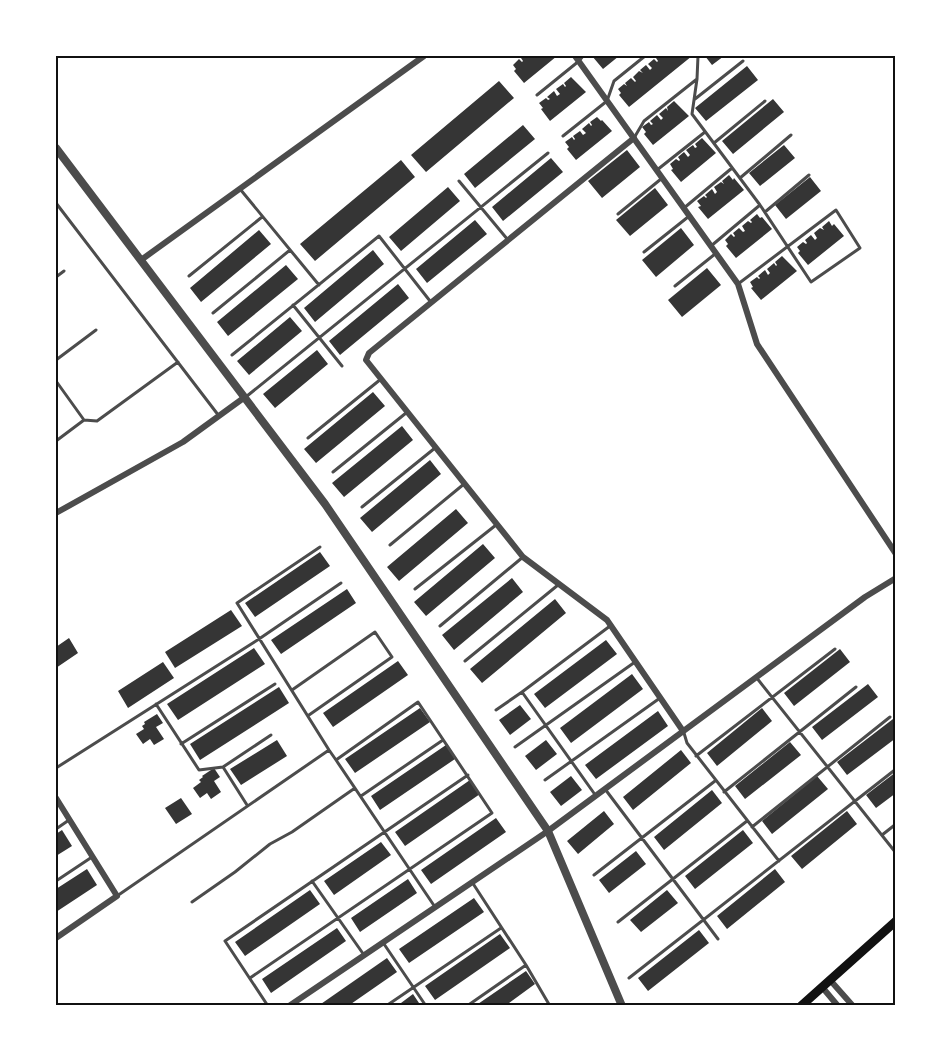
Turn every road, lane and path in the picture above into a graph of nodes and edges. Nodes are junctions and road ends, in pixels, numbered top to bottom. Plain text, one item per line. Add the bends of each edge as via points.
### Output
1 (424, 56) edge
2 (645, 56) edge
3 (698, 56) edge
4 (579, 57) edge
5 (742, 62) dead end
6 (698, 79) junction
7 (537, 95) dead end
8 (695, 99) junction
9 (607, 101) junction
10 (765, 101) dead end
11 (705, 132) junction
12 (791, 135) dead end
13 (563, 136) dead end
14 (634, 138) junction
15 (714, 143) junction
16 (56, 148) edge
17 (548, 153) dead end
18 (732, 168) junction
19 (657, 170) junction
20 (809, 175) dead end
21 (663, 178) junction
22 (740, 178) junction
23 (459, 181) dead end
24 (240, 189) junction
25 (56, 203) edge
26 (760, 205) junction
27 (481, 207) junction
28 (684, 208) junction
29 (765, 212) junction
30 (618, 214) dead end
31 (263, 216) junction
32 (689, 216) junction
33 (508, 240) junction
34 (711, 246) junction
35 (788, 246) junction
36 (290, 250) junction
37 (644, 252) dead end
38 (716, 253) junction
39 (141, 260) junction
40 (404, 269) junction
41 (64, 271) dead end
42 (189, 276) dead end
43 (56, 277) edge
44 (738, 284) junction
45 (319, 285) junction
46 (675, 286) dead end
47 (431, 302) junction
48 (293, 305) junction
49 (213, 313) dead end
50 (96, 330) dead end
51 (319, 337) junction
52 (232, 355) dead end
53 (56, 360) edge
54 (177, 362) junction
55 (342, 366) dead end
56 (381, 379) junction
57 (56, 381) edge
58 (245, 397) junction
59 (407, 412) junction
60 (219, 416) junction
61 (84, 420) junction
62 (308, 438) dead end
63 (56, 441) edge
64 (436, 448) junction
65 (333, 472) dead end
66 (464, 484) junction
67 (362, 507) dead end
68 (56, 513) edge
69 (497, 524) junction
70 (390, 544) dead end
71 (320, 547) dead end
72 (896, 554) edge
73 (523, 557) junction
74 (896, 578) edge
75 (341, 583) dead end
76 (558, 585) junction
77 (415, 589) dead end
78 (440, 626) dead end
79 (610, 626) junction
80 (259, 639) junction
81 (835, 649) dead end
82 (465, 661) dead end
83 (635, 662) junction
84 (756, 677) junction
85 (275, 684) dead end
86 (856, 687) dead end
87 (292, 690) junction
88 (522, 692) junction
89 (660, 698) junction
90 (772, 698) junction
91 (156, 704) junction
92 (496, 710) dead end
93 (308, 716) junction
94 (890, 717) dead end
95 (546, 726) junction
96 (683, 731) junction
97 (800, 732) junction
98 (271, 735) dead end
99 (444, 740) junction
100 (182, 744) junction
101 (515, 747) dead end
102 (329, 750) junction
103 (696, 756) junction
104 (336, 760) junction
105 (570, 760) junction
106 (223, 766) junction
107 (828, 767) junction
108 (56, 768) edge
109 (896, 770) edge
110 (468, 776) junction
111 (545, 780) dead end
112 (715, 782) junction
113 (355, 788) junction
114 (605, 789) junction
115 (724, 792) junction
116 (361, 796) junction
117 (596, 796) junction
118 (56, 798) edge
119 (855, 801) junction
120 (248, 806) junction
121 (70, 820) junction
122 (747, 821) junction
123 (896, 824) edge
124 (752, 827) junction
125 (56, 829) edge
126 (548, 831) junction
127 (385, 832) junction
128 (882, 835) junction
129 (642, 838) junction
130 (896, 853) edge
131 (93, 856) junction
132 (779, 861) junction
133 (409, 868) junction
134 (594, 875) dead end
135 (673, 879) junction
136 (56, 880) edge
137 (312, 881) junction
138 (472, 882) junction
139 (117, 896) junction
140 (192, 902) dead end
141 (435, 907) junction
142 (337, 917) junction
143 (704, 920) junction
144 (896, 921) edge
145 (618, 922) dead end
146 (502, 927) junction
147 (56, 936) edge
148 (718, 939) dead end
149 (383, 943) junction
150 (364, 955) junction
151 (526, 964) junction
152 (250, 978) junction
153 (629, 978) dead end
154 (830, 980) junction
155 (413, 987) junction
156 (822, 987) junction
157 (549, 1004) edge
158 (268, 1005) edge
159 (289, 1005) edge
160 (386, 1005) edge
161 (426, 1005) edge
162 (467, 1005) edge
163 (544, 1005) edge
164 (622, 1005) edge
165 (801, 1005) edge
166 (838, 1005) edge
167 (852, 1005) edge

1 - 24 street
2 - 9 lane via 614,81
3 - 6 lane
4 - 7 lane
4 - 9 street
5 - 8 lane
6 - 8 lane
6 - 14 lane via 644,121
8 - 11 lane via 692,114
9 - 13 lane
9 - 14 street
10 - 15 lane
11 - 15 lane
11 - 19 lane
12 - 22 lane
14 - 19 street
14 - 33 street
15 - 18 lane
16 - 39 street
17 - 27 lane
18 - 22 lane
18 - 28 lane
19 - 21 street
20 - 29 lane
21 - 28 street
21 - 30 lane
22 - 26 lane
23 - 27 lane
24 - 31 lane
24 - 39 street
25 - 54 lane
26 - 29 lane
26 - 34 lane
27 - 33 lane
27 - 40 lane
28 - 32 street
29 - 35 lane
31 - 36 lane
31 - 42 lane
32 - 34 street
32 - 37 lane
33 - 47 street
34 - 38 street
35 - 35 lane via 811,282 860,248 836,210
35 - 44 lane
36 - 45 lane
36 - 49 lane
38 - 44 street
38 - 46 lane
39 - 58 street
40 - 45 lane via 379,236
40 - 47 lane
40 - 51 lane
41 - 43 lane
44 - 72 street via 757,344
45 - 48 lane
47 - 56 street via 369,352 366,360
48 - 51 lane
48 - 52 lane
50 - 53 lane
51 - 55 lane
51 - 58 lane
54 - 60 lane
54 - 61 lane via 97,421
56 - 59 street
56 - 62 lane
57 - 61 lane
58 - 60 street
58 - 126 street via 325,504
59 - 64 street
59 - 65 lane
60 - 68 street via 183,442
61 - 63 lane
64 - 66 street
64 - 67 lane
66 - 69 street
66 - 70 lane
69 - 73 street
69 - 77 lane
71 - 80 lane via 237,603
73 - 76 street
73 - 78 lane
74 - 84 street
75 - 80 lane
76 - 79 street
76 - 82 lane
79 - 83 street
79 - 88 lane
80 - 87 lane
80 - 91 lane
81 - 90 lane
83 - 89 street
83 - 95 lane
84 - 90 lane
84 - 96 street
85 - 100 lane
86 - 97 lane
87 - 93 lane
87 - 93 lane via 375,633 392,657
88 - 92 lane
88 - 95 lane
89 - 96 street
89 - 105 lane
90 - 97 lane
90 - 103 lane
91 - 100 lane
91 - 108 lane
93 - 102 lane
94 - 107 lane
95 - 101 lane
95 - 105 lane
96 - 103 lane
96 - 114 street
97 - 107 lane
97 - 115 lane
98 - 106 lane
99 - 104 lane via 417,702
99 - 110 lane
99 - 116 lane
100 - 106 lane via 198,770
102 - 104 lane
102 - 120 lane
103 - 112 lane
104 - 113 lane
105 - 111 lane
105 - 117 lane
106 - 120 lane
107 - 119 lane
107 - 124 lane
109 - 119 lane
110 - 127 lane
110 - 133 lane via 492,813
112 - 115 lane
112 - 129 lane
113 - 116 lane
113 - 140 lane
114 - 117 street
114 - 129 lane
115 - 122 lane
116 - 127 lane
117 - 126 street
118 - 121 street
119 - 128 lane
119 - 132 lane
120 - 139 lane
121 - 125 lane
121 - 131 street
122 - 124 lane
122 - 135 lane
123 - 128 lane
124 - 132 lane
126 - 138 street
126 - 164 street
127 - 133 lane
127 - 137 lane
128 - 130 lane
129 - 134 lane
129 - 135 lane
131 - 136 lane
131 - 139 street
132 - 143 lane
133 - 141 lane
133 - 142 lane
135 - 143 lane
135 - 145 lane
137 - 142 lane
137 - 152 lane via 225,941
138 - 141 street
138 - 146 lane
139 - 147 street
141 - 149 street
142 - 150 lane
142 - 152 lane
143 - 148 lane
143 - 153 lane
144 - 154 main road
146 - 151 lane
146 - 155 lane
149 - 150 street
149 - 155 lane
150 - 159 street
151 - 157 lane
151 - 162 lane
152 - 158 lane
154 - 156 main road
154 - 167 street
155 - 160 lane
155 - 161 lane
156 - 165 main road
156 - 166 street
157 - 163 lane

